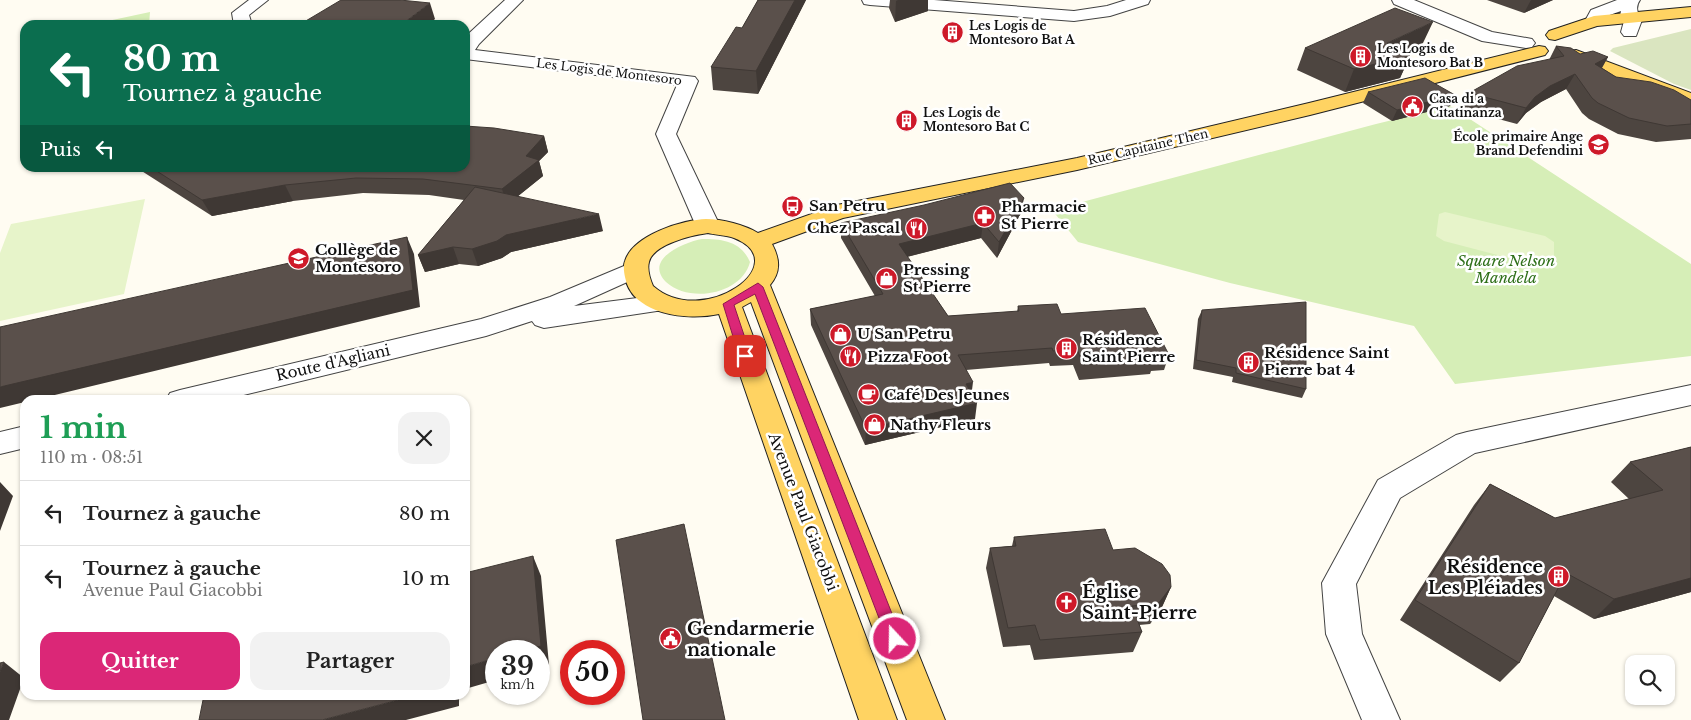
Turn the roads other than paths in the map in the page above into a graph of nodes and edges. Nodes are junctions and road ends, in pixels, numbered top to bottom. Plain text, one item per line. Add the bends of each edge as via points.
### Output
1 (260, 0) edge
2 (515, 0) edge
3 (870, 0) edge
4 (1142, 0) edge
5 (1400, 0) edge
6 (1630, 12) edge
7 (1691, 12) edge
8 (1691, 19) edge
9 (242, 20) edge
10 (1555, 35) junction
11 (1604, 37) dead end
12 (470, 45) edge
13 (1560, 49) junction
14 (470, 54) edge
15 (1691, 100) edge
16 (708, 226) junction
17 (757, 240) junction
18 (636, 269) junction
19 (758, 287) junction
20 (661, 303) junction
21 (728, 304) junction
22 (486, 327) junction
23 (201, 395) edge
24 (1691, 395) edge
25 (20, 438) edge
26 (0, 443) edge
27 (878, 720) edge
28 (926, 720) edge
29 (1381, 720) edge

1 - 9 street via 240,13
2 - 12 street, Les Logis de Montesoro
3 - 4 street via 1074,16 1110,11
5 - 13 street via 1488,37
6 - 7 main road
6 - 8 main road via 1684,23
6 - 10 main road
6 - 11 main road
10 - 13 main road
10 - 13 main road, Rue Capitaine Then via 1529,34 1524,39
13 - 15 main road
13 - 17 main road, Rue Capitaine Then via 1077,164 837,212
14 - 16 street, Les Logis de Montesoro via 688,81 666,134
16 - 17 main road via 727,228
16 - 18 main road via 687,228 651,244 640,256
17 - 19 main road via 766,251 769,262
18 - 20 main road via 641,288
18 - 22 street, Route d'Agliani via 559,303
19 - 21 main road
19 - 28 main road
20 - 21 main road via 681,308
20 - 22 street, Route d'Agliani
21 - 27 main road, Avenue Paul Giacobbi
22 - 23 street, Route d'Agliani
24 - 29 street via 1468,443 1389,489 1339,583 1344,634
25 - 26 street

